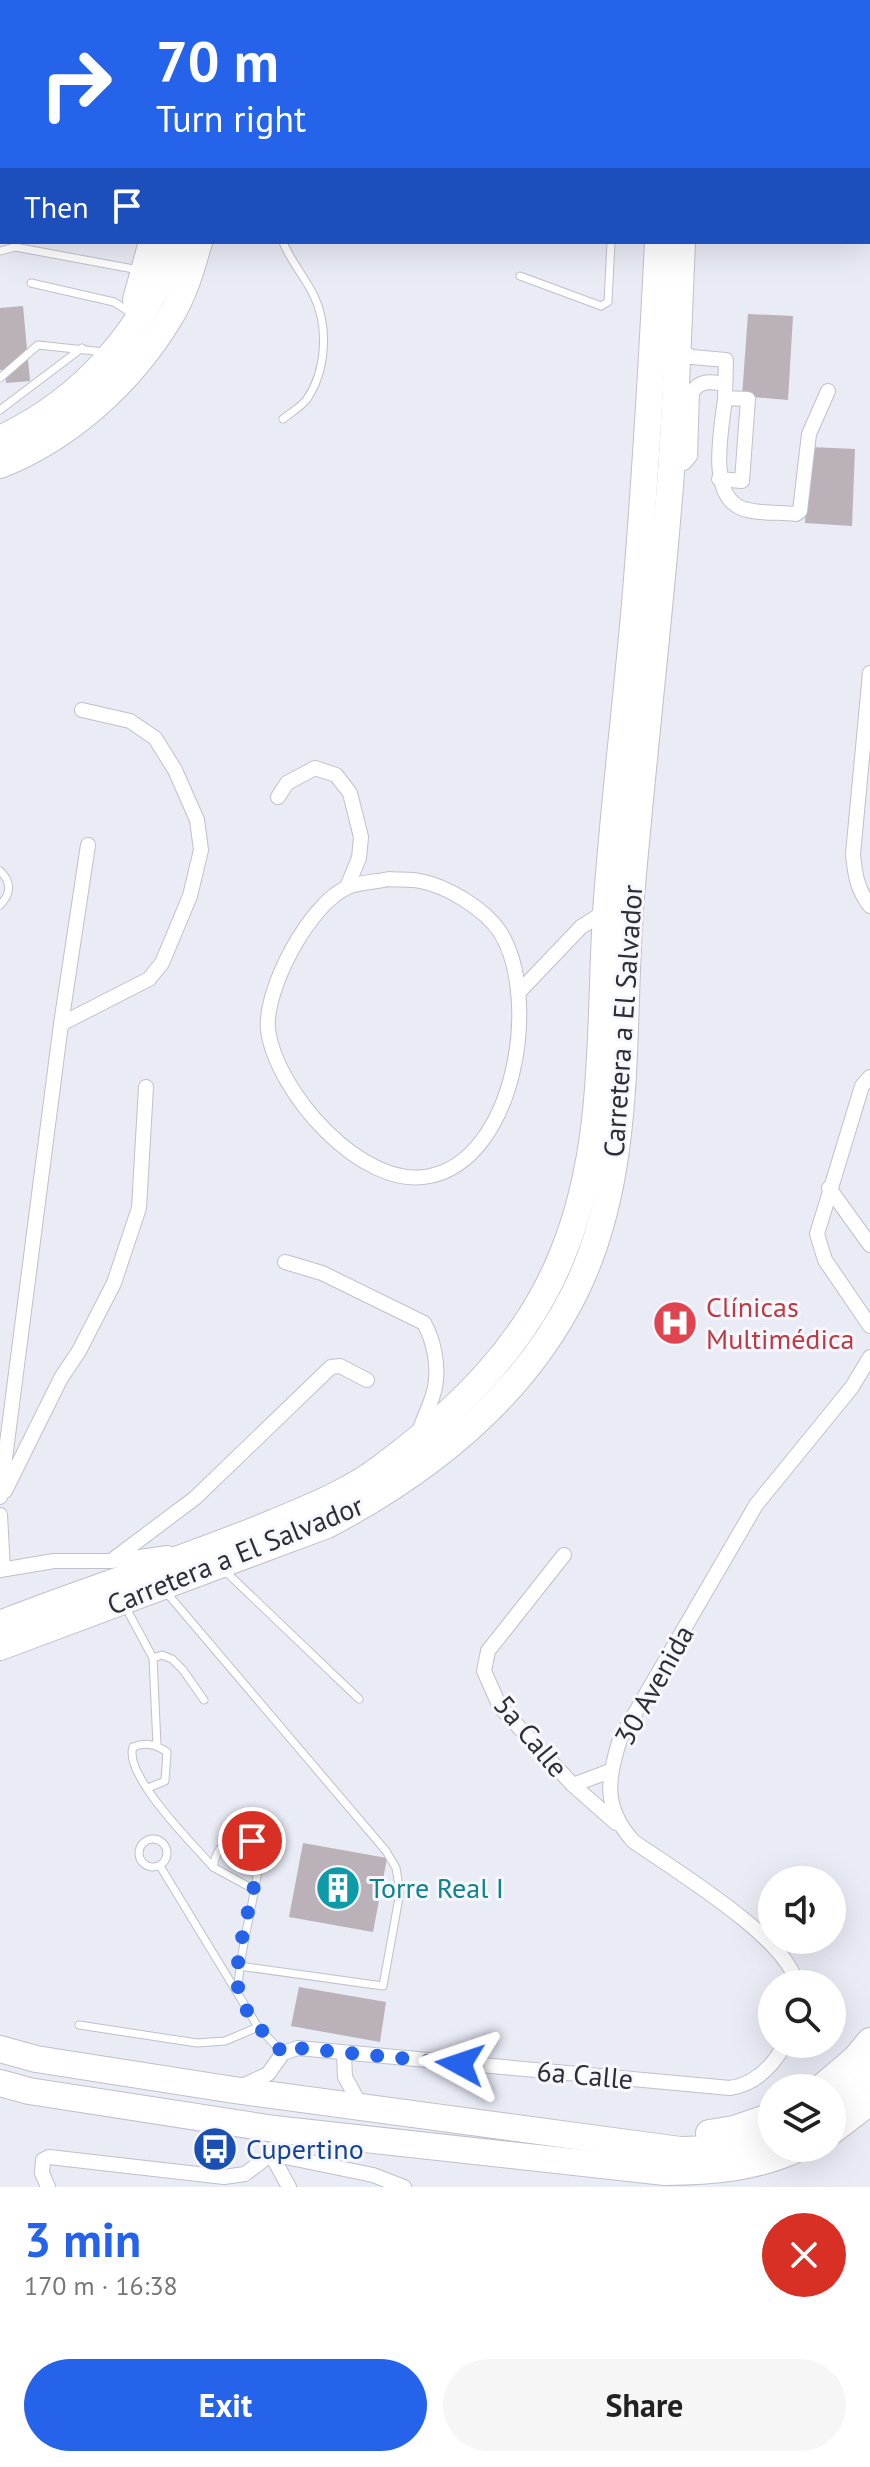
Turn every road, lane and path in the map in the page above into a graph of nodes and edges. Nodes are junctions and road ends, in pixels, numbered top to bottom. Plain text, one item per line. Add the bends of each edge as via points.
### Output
1 (152, 244) edge
2 (176, 244) edge
3 (198, 244) edge
4 (284, 244) edge
5 (611, 244) edge
6 (658, 244) edge
7 (682, 244) edge
8 (0, 251) edge
9 (145, 271) junction
10 (520, 276) dead end
11 (31, 283) dead end
12 (131, 313) junction
13 (82, 348) junction
14 (676, 349) junction
15 (116, 350) junction
16 (0, 378) edge
17 (686, 387) junction
18 (725, 391) junction
19 (828, 391) dead end
20 (0, 410) edge
21 (283, 419) dead end
22 (0, 439) edge
23 (0, 465) edge
24 (719, 479) junction
25 (870, 673) edge
26 (82, 710) dead end
27 (278, 797) dead end
28 (88, 845) dead end
29 (0, 871) edge
30 (347, 887) junction
31 (0, 905) edge
32 (870, 906) edge
33 (606, 911) junction
34 (518, 993) junction
35 (61, 1024) junction
36 (870, 1077) edge
37 (146, 1087) dead end
38 (829, 1188) junction
39 (870, 1245) edge
40 (285, 1262) dead end
41 (870, 1326) edge
42 (870, 1357) edge
43 (367, 1380) dead end
44 (440, 1407) junction
45 (0, 1499) edge
46 (0, 1515) edge
47 (564, 1555) dead end
48 (216, 1556) junction
49 (111, 1561) junction
50 (2, 1569) edge
51 (162, 1585) junction
52 (122, 1601) junction
53 (0, 1624) edge
54 (0, 1647) edge
55 (153, 1658) junction
56 (359, 1699) dead end
57 (204, 1700) dead end
58 (157, 1745) junction
59 (610, 1771) junction
60 (573, 1785) junction
61 (148, 1788) junction
62 (619, 1826) junction
63 (160, 1866) junction
64 (213, 1867) junction
65 (253, 1889) junction
66 (239, 1966) junction
67 (792, 1970) edge
68 (238, 1989) junction
69 (79, 2025) dead end
70 (258, 2027) junction
71 (870, 2041) edge
72 (0, 2049) edge
73 (283, 2053) junction
74 (344, 2054) junction
75 (775, 2058) edge
76 (870, 2072) edge
77 (837, 2074) edge
78 (0, 2083) edge
79 (234, 2090) junction
80 (846, 2093) edge
81 (870, 2102) edge
82 (362, 2108) junction
83 (846, 2120) edge
84 (758, 2121) edge
85 (565, 2135) junction
86 (758, 2140) edge
87 (272, 2142) junction
88 (761, 2162) edge
89 (48, 2187) edge
90 (289, 2187) edge
91 (404, 2187) edge

1 - 9 highway
2 - 15 highway via 151,300
3 - 23 highway via 171,316 104,400 62,432
4 - 21 lane via 315,297 323,333 321,370 306,401
5 - 10 lane via 608,302 601,306
6 - 33 highway, Carretera a El Salvador via 642,517
7 - 14 highway, Carretera a El Salvador
8 - 9 lane via 15,247
9 - 12 highway
11 - 12 lane via 114,302
12 - 15 highway
13 - 15 lane
13 - 16 lane via 38,345
13 - 20 lane
14 - 17 highway, Carretera a El Salvador
14 - 18 street via 692,357 726,360
15 - 22 highway via 57,406
17 - 18 street via 705,382
17 - 48 highway, Carretera a El Salvador via 672,463 631,896 617,1134 595,1243 537,1355 479,1421 376,1499 327,1525
18 - 24 street
18 - 24 street via 748,399 742,481
19 - 24 street via 809,434 800,511 741,509
25 - 32 street via 853,854 855,878
26 - 35 street via 130,721 155,738 197,820 201,850 190,896 162,963 149,979
27 - 30 street via 287,783 315,768 336,775 350,793 361,837
28 - 35 street
29 - 31 lane via 9,886
30 - 34 street via 389,879 420,881 450,892 498,929 509,949
30 - 34 street via 296,940 278,976 268,1029 300,1104 359,1159 427,1177 464,1160 499,1118 518,1044
33 - 34 street via 581,927
33 - 44 highway, Carretera a El Salvador via 597,1109 578,1213 551,1283 516,1341
35 - 45 street
36 - 38 street via 862,1086
37 - 45 street via 139,1208 114,1283
38 - 39 street
38 - 41 street via 817,1234 820,1249
40 - 44 street via 322,1273 424,1323 433,1339
42 - 59 street, 30 Avenida via 852,1387 756,1505 620,1739
43 - 49 street via 331,1367 195,1498
44 - 48 highway, Carretera a El Salvador via 418,1440 377,1471
46 - 50 street
47 - 60 street, 5a Calle via 488,1651 484,1671 500,1707
48 - 49 street
48 - 51 highway, Carretera a El Salvador
48 - 53 highway, Carretera a El Salvador
48 - 56 lane
49 - 50 street via 54,1561
51 - 52 highway, Carretera a El Salvador
51 - 66 lane via 396,1868 400,1892 383,1986
52 - 54 highway, Carretera a El Salvador
52 - 55 lane
55 - 57 lane via 172,1659
55 - 58 lane
58 - 61 lane via 167,1752 165,1781
58 - 61 lane via 142,1743 131,1753
59 - 60 street
59 - 62 street, 30 Avenida
60 - 62 street, 5a Calle
61 - 64 lane
62 - 67 street via 768,1938
63 - 63 lane via 168,1849 162,1841 150,1839 140,1849 140,1858 151,1867
63 - 68 lane
64 - 65 lane
64 - 65 lane via 220,1846 229,1839 252,1841 260,1851
65 - 66 lane
66 - 68 lane
68 - 70 lane
69 - 70 lane via 197,2043 225,2041
70 - 73 lane
71 - 77 highway
72 - 79 highway
73 - 74 street, 6a Calle via 298,2048
73 - 79 street via 268,2074
74 - 75 street, 6a Calle via 730,2088 754,2079
74 - 82 street via 345,2077
76 - 80 highway
78 - 87 highway
79 - 82 highway
81 - 83 highway
82 - 85 highway
84 - 85 highway via 695,2135
85 - 86 highway via 680,2150
87 - 88 highway via 665,2172 708,2172
87 - 89 street via 245,2174 224,2177 49,2157 41,2164
87 - 90 street
87 - 91 street

